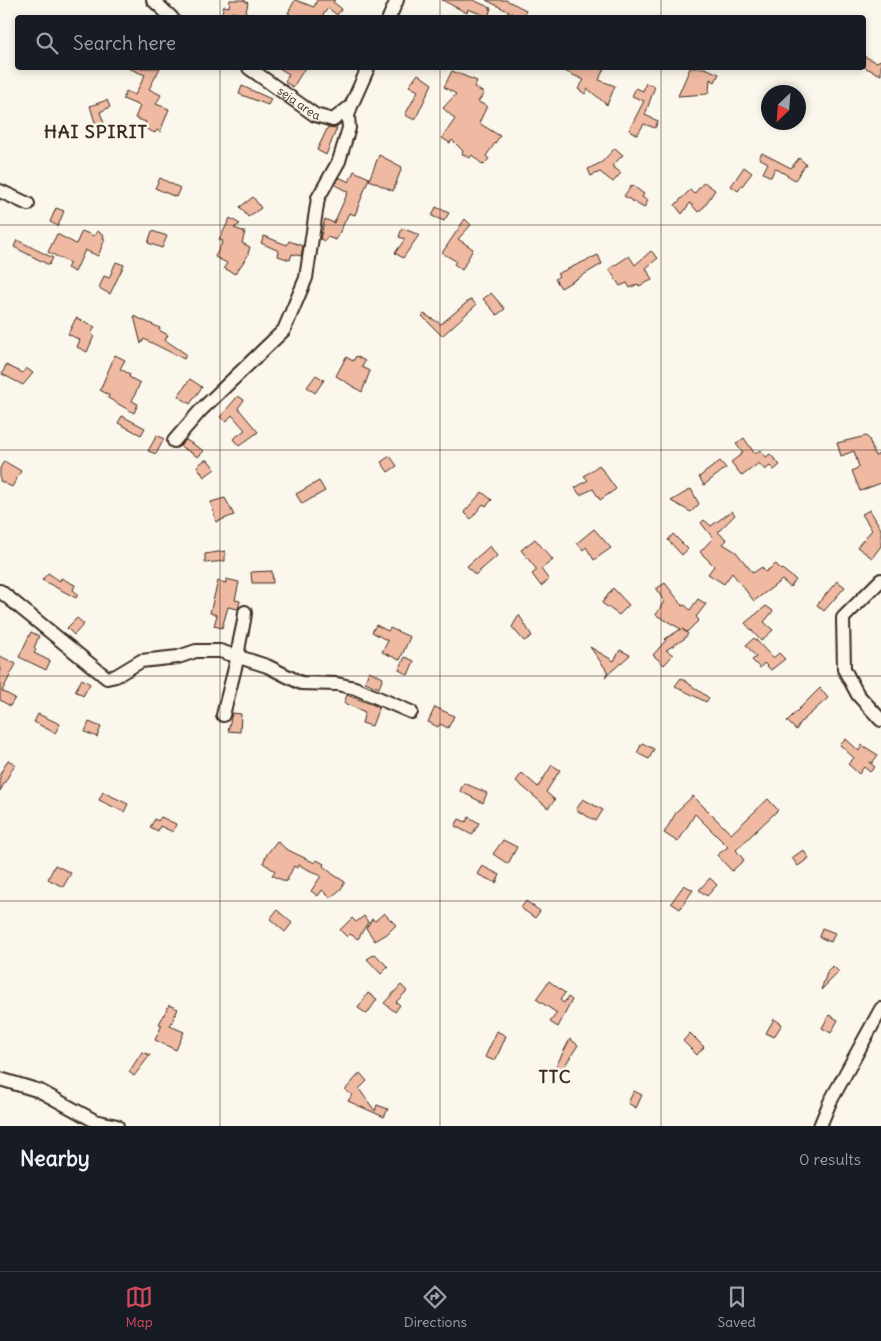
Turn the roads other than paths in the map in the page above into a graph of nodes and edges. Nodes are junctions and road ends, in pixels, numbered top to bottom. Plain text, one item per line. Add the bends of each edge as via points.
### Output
1 (153, 0) edge
2 (397, 0) edge
3 (169, 15) edge
4 (391, 15) edge
5 (252, 70) edge
6 (367, 70) edge
7 (351, 106) junction
8 (0, 191) edge
9 (28, 204) dead end
10 (174, 441) dead end
11 (881, 580) edge
12 (0, 591) edge
13 (244, 612) dead end
14 (238, 656) junction
15 (411, 712) dead end
16 (223, 715) dead end
17 (881, 720) edge
18 (881, 1009) edge
19 (0, 1080) edge
20 (117, 1126) edge
21 (820, 1126) edge

1 - 3 street
2 - 4 street
5 - 7 street, seja area via 315,115 333,120
6 - 7 street
7 - 10 street via 349,128 339,161 318,198 306,278 284,330 200,410
8 - 9 street
11 - 17 street via 843,618 844,669 858,695
12 - 14 street via 107,678 141,661 178,657 196,651 220,651
13 - 14 street
14 - 15 street via 301,683 355,688
14 - 16 street
18 - 21 street
19 - 20 street via 40,1091 95,1121

